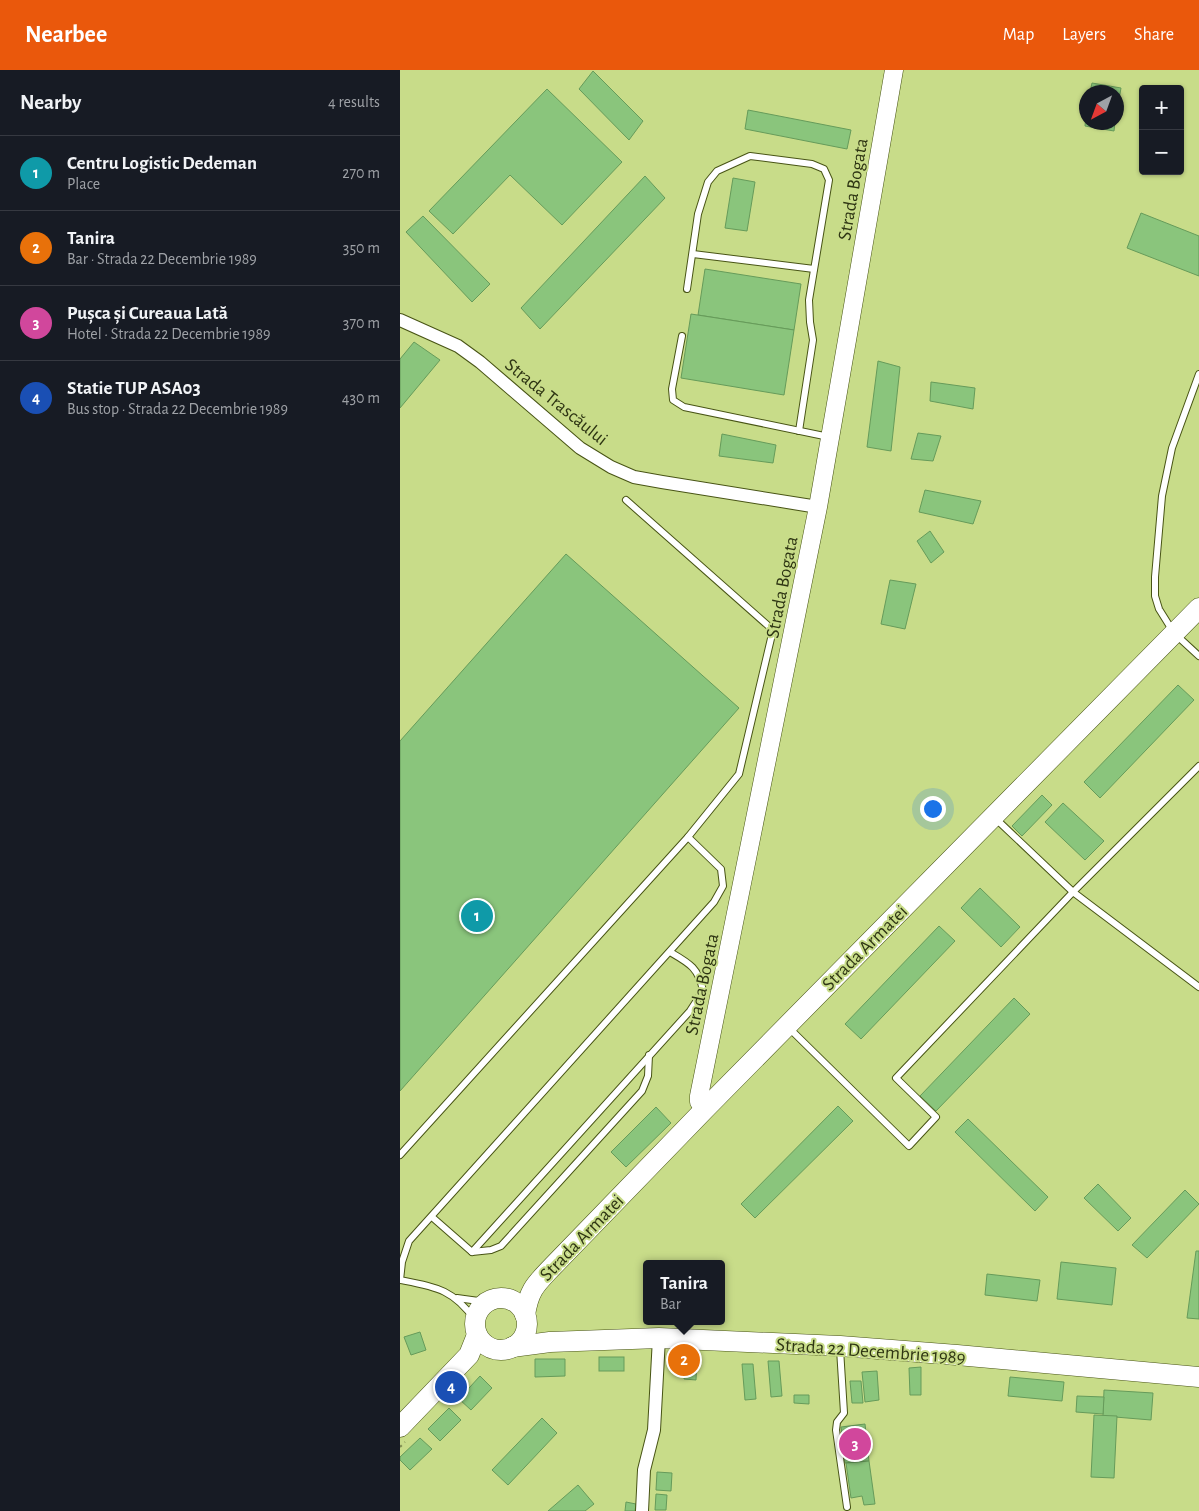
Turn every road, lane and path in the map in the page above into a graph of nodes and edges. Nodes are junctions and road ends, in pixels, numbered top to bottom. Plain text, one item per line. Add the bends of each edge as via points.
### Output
1 (894, 70) edge
2 (692, 254) junction
3 (814, 269) junction
4 (688, 290) dead end
5 (400, 320) edge
6 (682, 336) dead end
7 (1199, 374) edge
8 (799, 431) junction
9 (830, 437) junction
10 (626, 500) dead end
11 (818, 507) junction
12 (1199, 608) edge
13 (1174, 633) junction
14 (1199, 656) edge
15 (1199, 766) edge
16 (993, 816) junction
17 (688, 837) junction
18 (1073, 892) junction
19 (670, 952) junction
20 (1199, 987) edge
21 (787, 1026) junction
22 (649, 1055) junction
23 (705, 1108) junction
24 (400, 1155) edge
25 (432, 1216) junction
26 (472, 1252) junction
27 (400, 1280) edge
28 (532, 1289) junction
29 (456, 1298) junction
30 (506, 1298) junction
31 (486, 1302) junction
32 (526, 1321) junction
33 (481, 1334) junction
34 (658, 1338) junction
35 (543, 1342) junction
36 (840, 1346) junction
37 (512, 1347) junction
38 (1199, 1376) edge
39 (400, 1427) edge
40 (847, 1507) dead end
41 (642, 1511) edge

1 - 9 main road, Strada Bogata
2 - 3 lane
2 - 3 lane via 698,214 708,182 717,171 750,156 824,168 829,180
2 - 4 lane
3 - 8 lane via 809,300 813,340
5 - 11 street, Strada Trascăului via 458,346 580,448 611,467 634,477
6 - 8 lane via 672,389 674,400 684,407
7 - 13 lane via 1172,448 1162,496 1155,596
8 - 9 lane
9 - 11 main road, Strada Bogata
10 - 17 lane via 773,630 740,774
11 - 23 main road, Strada Bogata via 699,1096 699,1102
12 - 13 main road, Strada Armatei
13 - 14 lane
13 - 16 main road, Strada Armatei
15 - 18 lane
16 - 18 lane
16 - 21 main road, Strada Armatei
17 - 19 lane via 721,870 723,886 714,902
17 - 24 lane
18 - 20 lane
18 - 21 lane via 896,1078 936,1117 909,1146
19 - 22 lane via 688,962 700,977 703,991 690,1011
19 - 25 lane
21 - 23 main road, Strada Armatei
22 - 26 lane
22 - 26 lane via 648,1076 642,1092 510,1238 496,1248
23 - 28 main road, Strada Armatei
25 - 26 lane
25 - 27 lane via 409,1241
27 - 29 lane via 438,1287
28 - 30 main road, Strada Armatei
28 - 32 main road, Strada Armatei via 527,1301
29 - 31 lane
29 - 33 lane via 466,1307
30 - 31 main road
30 - 32 main road via 518,1304
31 - 33 main road via 480,1308
32 - 35 main road
32 - 37 main road via 524,1336
33 - 37 main road via 503,1350
33 - 39 main road via 469,1356
34 - 35 main road, Strada 22 Decembrie 1989
34 - 36 main road, Strada 22 Decembrie 1989
34 - 41 street via 654,1430 644,1470
35 - 37 main road, Strada 22 Decembrie 1989
36 - 38 main road, Strada 22 Decembrie 1989
36 - 40 lane via 844,1413 837,1422 836,1430

